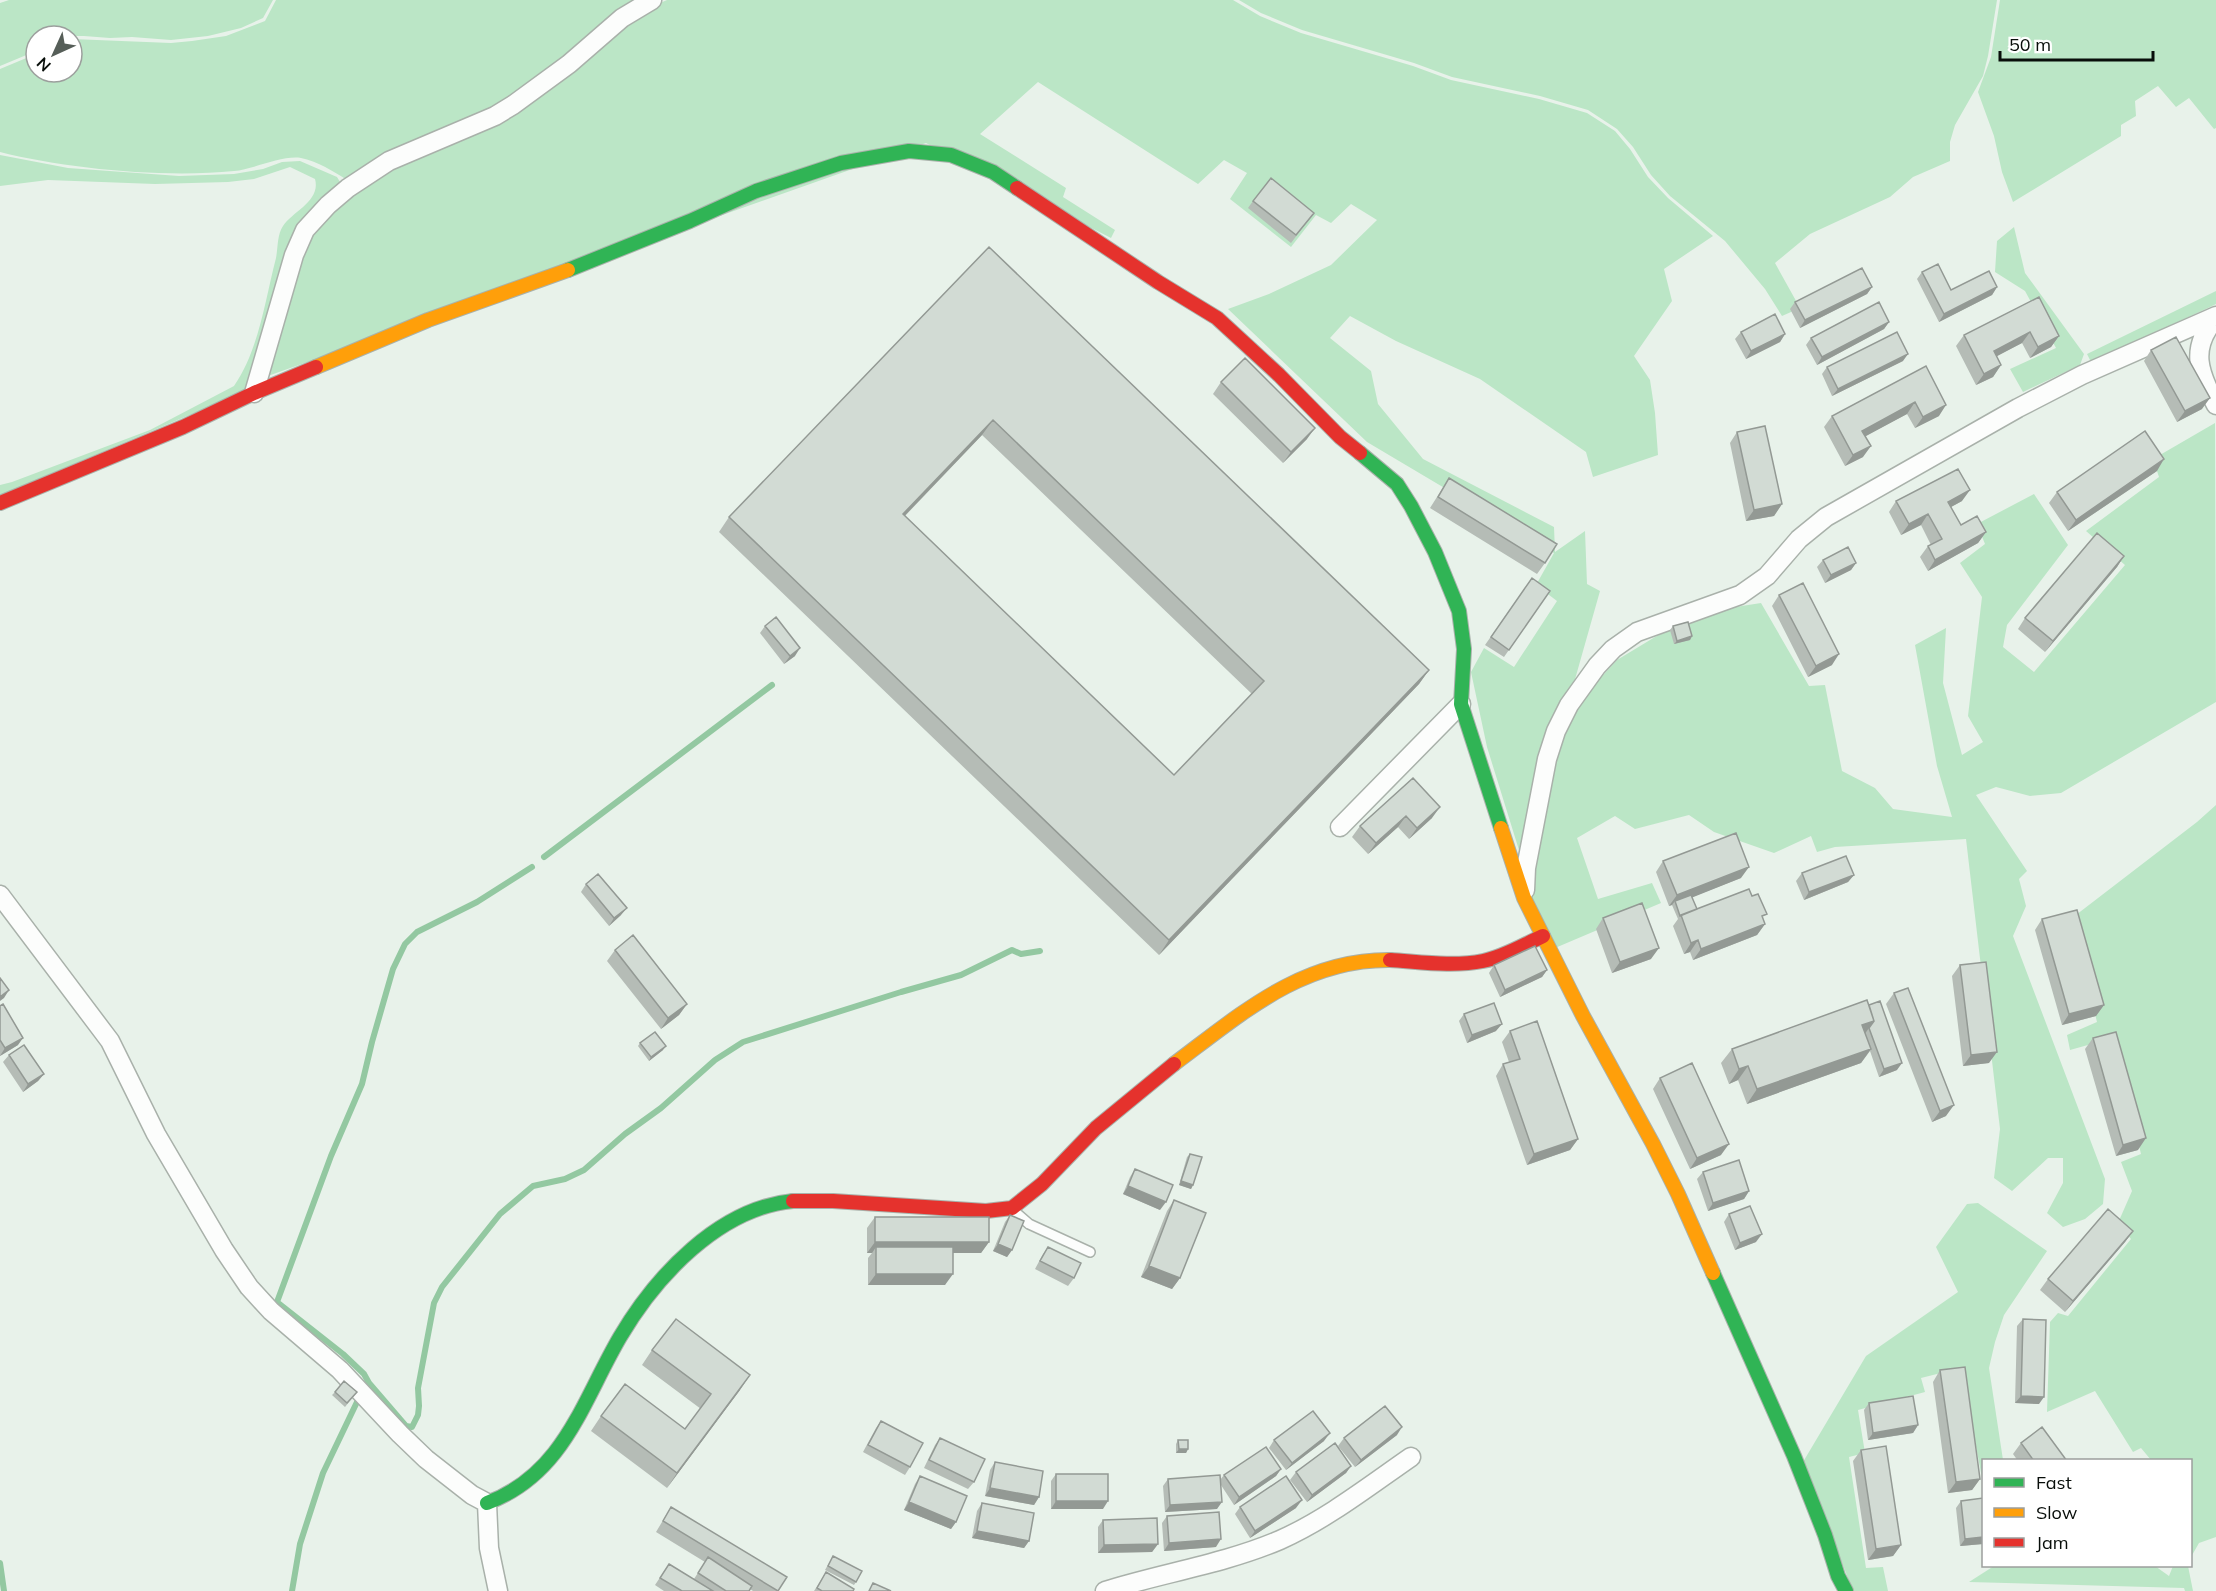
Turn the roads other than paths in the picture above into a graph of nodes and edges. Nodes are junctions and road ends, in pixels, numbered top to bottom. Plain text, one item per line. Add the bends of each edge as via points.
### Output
1 (652, 0) edge
2 (2216, 317) edge
3 (254, 393) junction
4 (2216, 405) edge
5 (0, 503) edge
6 (1461, 704) junction
7 (1340, 827) dead end
8 (0, 895) edge
9 (1524, 898) junction
10 (1543, 936) junction
11 (1012, 1208) junction
12 (1090, 1252) dead end
13 (1411, 1458) dead end
14 (487, 1503) junction
15 (498, 1591) edge
16 (1105, 1591) edge
17 (1846, 1591) edge

1 - 3 street via 622,18 513,105 389,161 328,205 305,230 294,255
2 - 4 street via 2206,329 2198,363
2 - 9 street via 2082,375 2018,408 1826,517 1799,539 1767,576 1740,595 1637,632 1613,649 1581,687 1556,731 1526,868
3 - 5 street
3 - 6 street via 428,320 690,221 756,191 841,163 889,153 951,155 993,172 1217,318 1340,437 1397,484 1435,552 1459,611 1464,649
6 - 7 street
6 - 9 street
8 - 14 street via 110,1041 156,1134 249,1287 339,1370 426,1459 472,1496
9 - 10 street
10 - 11 street via 1486,961 1358,960 1309,974 1248,1010 1159,1076 1098,1126
10 - 17 street via 1687,1214 1794,1456
11 - 12 lane via 1029,1224
11 - 14 street via 902,1207 822,1201 782,1203 730,1220 684,1256 623,1332 581,1412 546,1464 513,1492
13 - 16 street via 1308,1526 1279,1540
14 - 15 street via 489,1548

